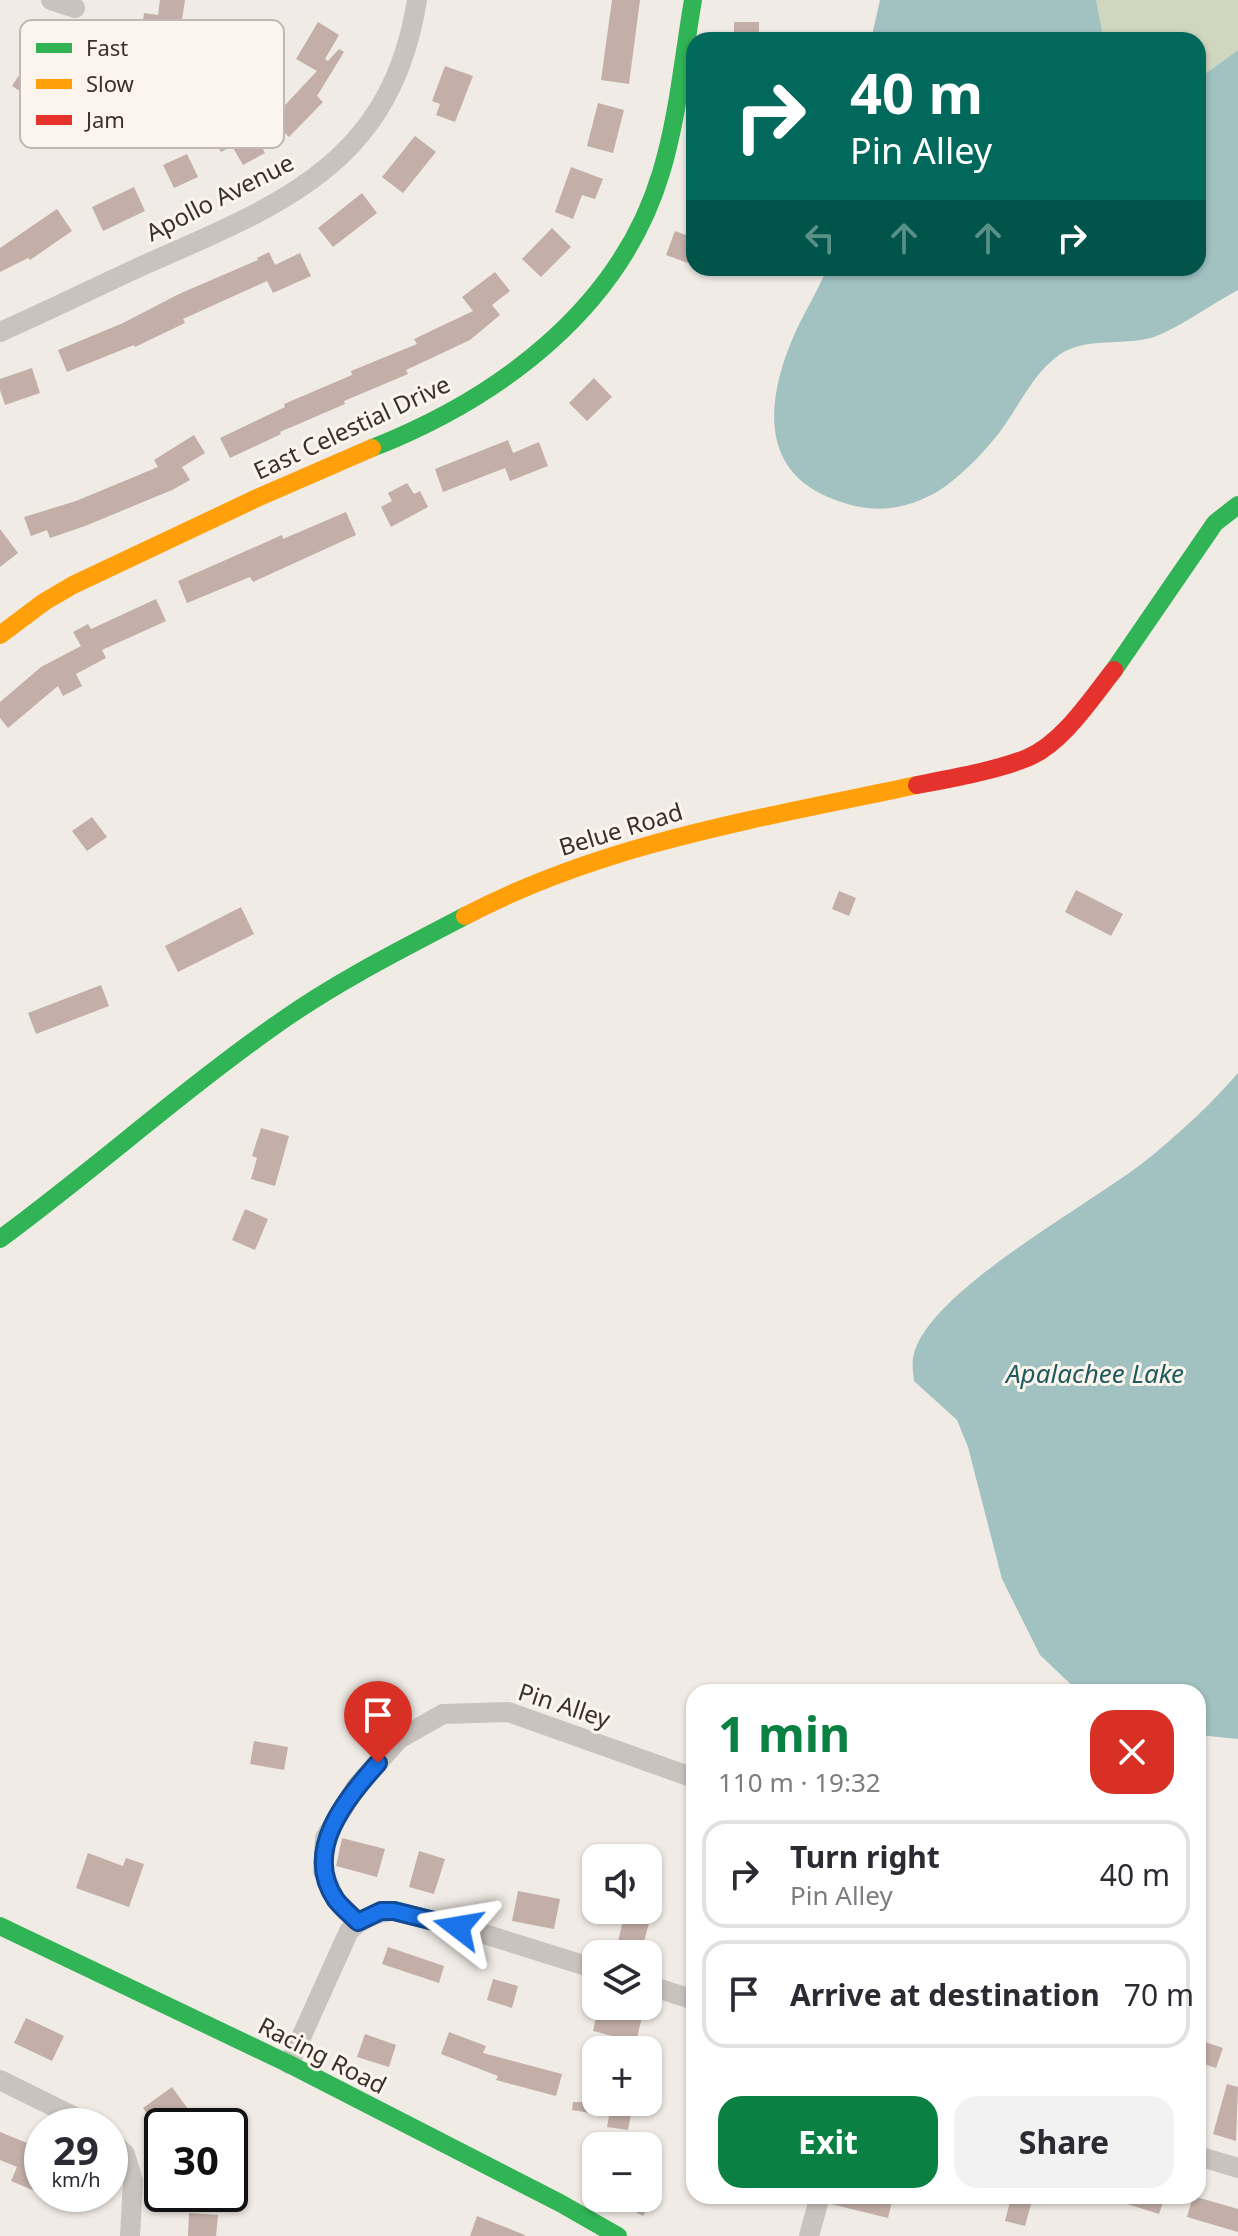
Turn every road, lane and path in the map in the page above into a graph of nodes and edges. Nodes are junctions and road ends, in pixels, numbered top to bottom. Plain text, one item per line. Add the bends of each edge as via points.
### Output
1 (51, 0) edge
2 (417, 0) edge
3 (693, 0) edge
4 (75, 8) dead end
5 (688, 32) edge
6 (686, 41) edge
7 (0, 332) edge
8 (1238, 505) edge
9 (0, 635) edge
10 (0, 1239) edge
11 (686, 1775) edge
12 (358, 1922) junction
13 (0, 1926) edge
14 (582, 1965) edge
15 (662, 1990) edge
16 (686, 1997) edge
17 (289, 2064) junction
18 (0, 2080) edge
19 (57, 2108) edge
20 (1206, 2158) edge
21 (128, 2164) edge
22 (1238, 2168) edge
23 (818, 2204) edge
24 (130, 2236) edge
25 (618, 2236) edge
26 (809, 2236) edge

1 - 4 street
2 - 7 street, Apollo Avenue via 405,53 378,114 349,150 314,180 232,227
3 - 5 street, East Celestial Drive
6 - 9 street, East Celestial Drive via 670,135 641,224 583,308 532,358 434,422 87,578
8 - 10 street, Belue Road via 1215,523 1123,659 1076,718 1027,758 664,839 496,900 359,972 281,1021
11 - 12 street, Pin Alley via 508,1712 443,1714 399,1739 356,1787 325,1838 323,1871 335,1899
12 - 14 street via 394,1911
12 - 17 street via 349,1931
13 - 17 street, Racing Road
15 - 16 street
17 - 25 street, Racing Road
18 - 19 street
20 - 22 street
21 - 24 street via 133,2181
23 - 26 street

